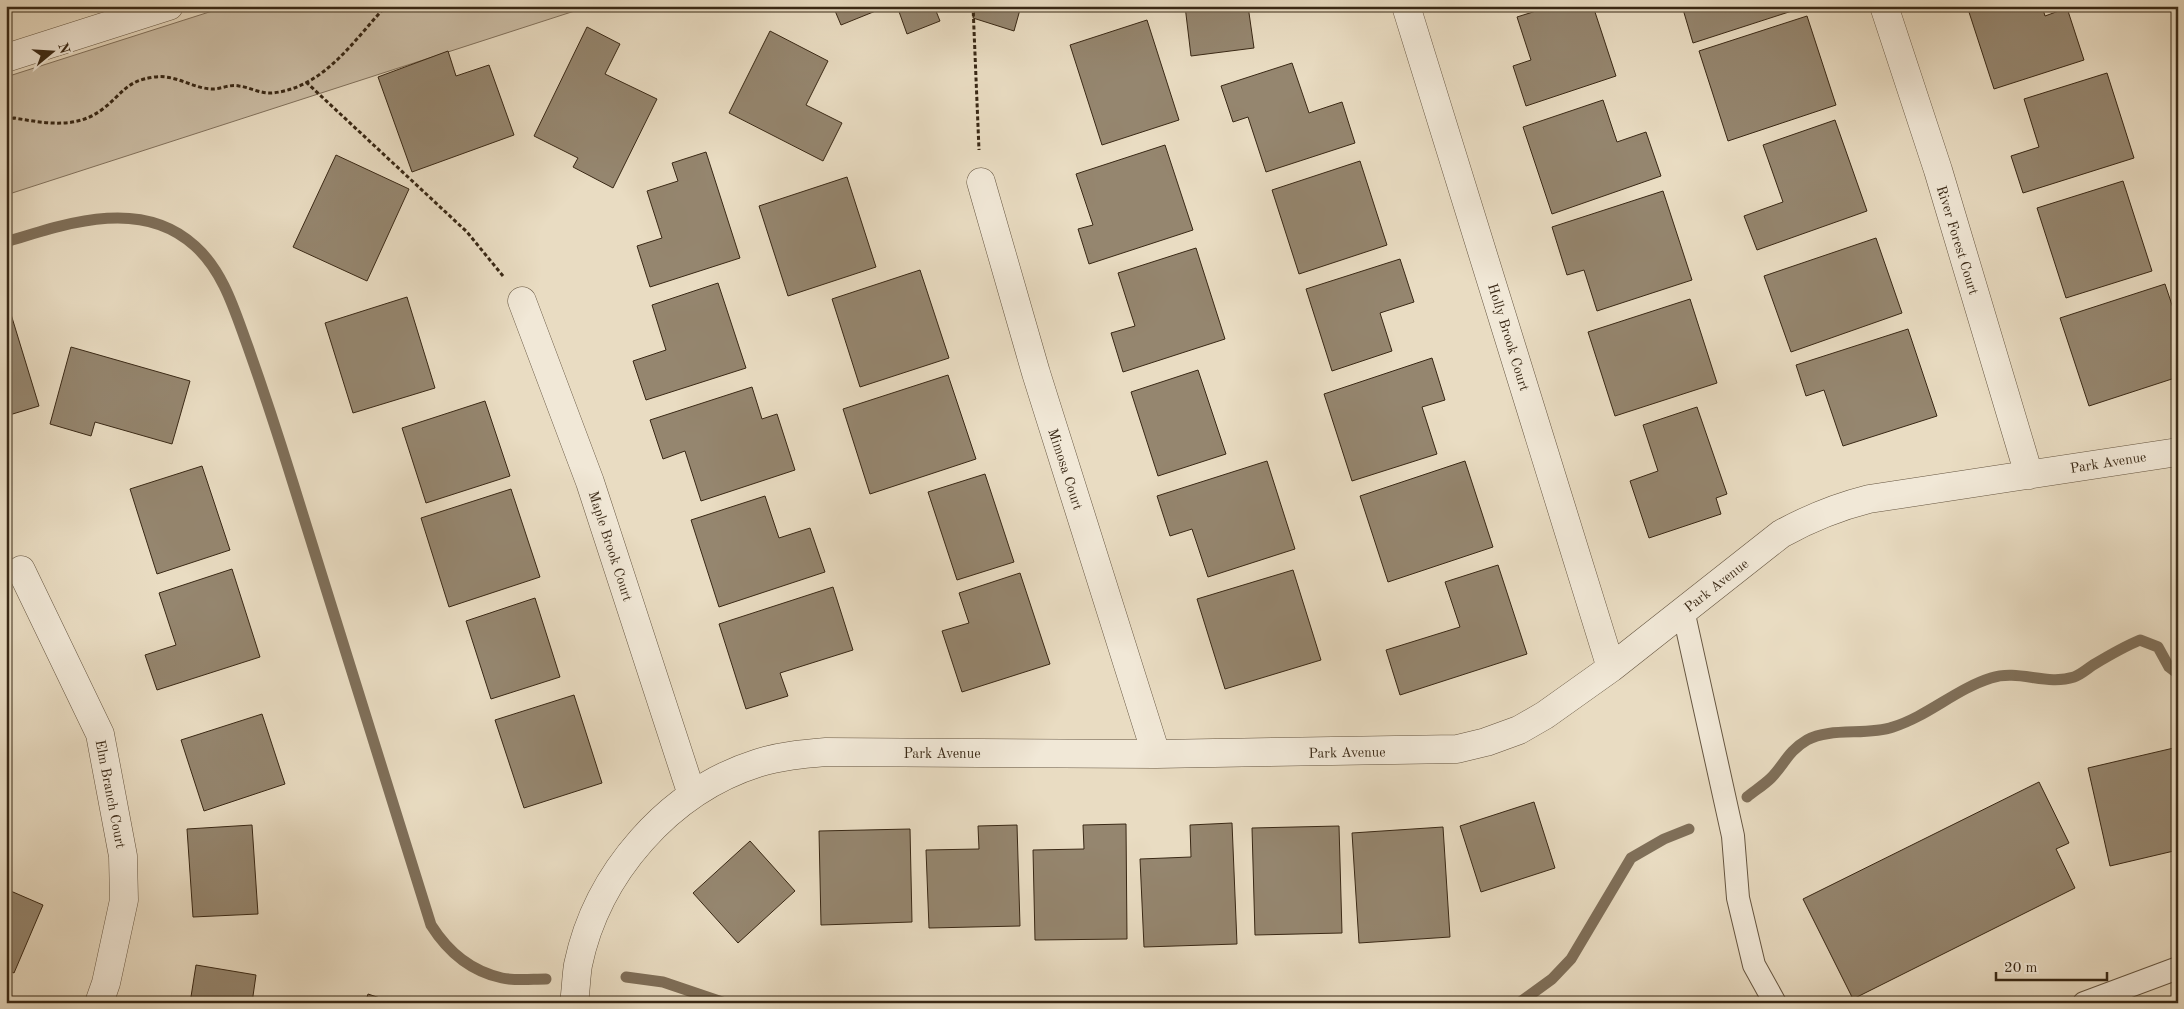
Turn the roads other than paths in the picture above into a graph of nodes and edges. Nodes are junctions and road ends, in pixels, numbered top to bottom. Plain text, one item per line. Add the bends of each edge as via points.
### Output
1 (169, 6) edge
2 (1406, 6) edge
3 (1884, 6) edge
4 (6, 58) edge
5 (981, 182) road end
6 (522, 301) road end
7 (2178, 452) edge
8 (2029, 474) junction
9 (21, 570) dead end
10 (1683, 610) junction
11 (1611, 668) junction
12 (1156, 754) junction
13 (692, 795) junction
14 (2178, 968) edge
15 (2099, 1000) edge
16 (99, 1003) edge
17 (574, 1003) edge
18 (1775, 1003) edge

1 - 4 street
2 - 11 street, Holly Brook Court
3 - 8 street, River Forest Court via 1938,170
5 - 12 street, Mimosa Court via 1036,373
6 - 13 street, Maple Brook Court via 590,482
7 - 8 street, Park Avenue
8 - 10 street, Park Avenue via 1869,500 1811,517 1781,534
9 - 16 street, Elm Branch Court via 100,734 124,856 124,900
10 - 11 street, Park Avenue
10 - 18 lane via 1733,836 1738,898 1754,965
11 - 12 street, Park Avenue via 1526,726 1486,742 1457,749
12 - 13 street, Park Avenue via 826,752 759,763 729,774
13 - 17 street, Park Avenue via 655,826 628,856 606,890 578,964
14 - 15 lane

